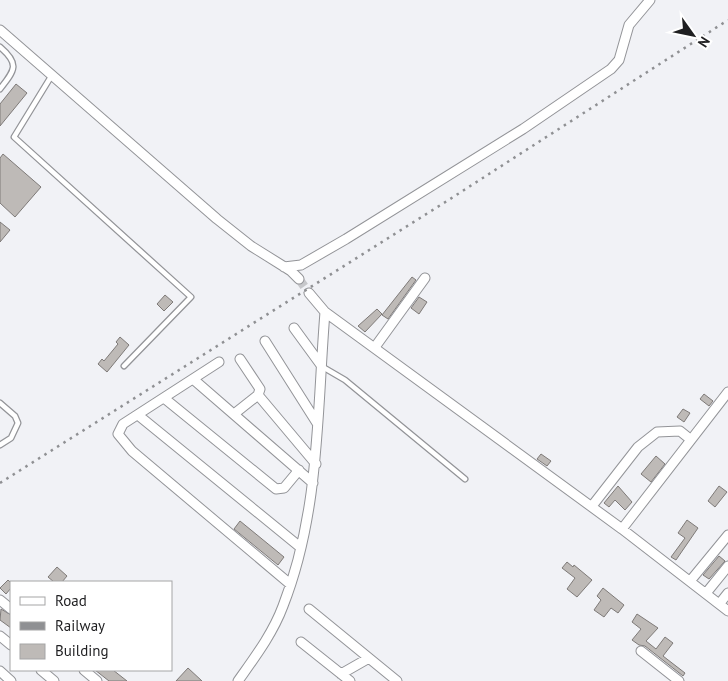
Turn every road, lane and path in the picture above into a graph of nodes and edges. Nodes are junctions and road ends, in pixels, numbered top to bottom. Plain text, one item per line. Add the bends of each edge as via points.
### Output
1 (650, 0) edge
2 (0, 30) edge
3 (0, 47) edge
4 (52, 75) junction
5 (0, 89) edge
6 (284, 267) junction
7 (425, 278) dead end
8 (299, 279) tunnel mouth
9 (309, 294) tunnel mouth
10 (325, 312) junction
11 (294, 328) dead end
12 (265, 341) dead end
13 (375, 347) junction
14 (240, 359) dead end
15 (219, 362) dead end
16 (321, 365) junction
17 (124, 366) dead end
18 (193, 379) junction
19 (728, 392) edge
20 (258, 394) junction
21 (164, 398) junction
22 (0, 403) edge
23 (234, 414) junction
24 (138, 415) junction
25 (318, 424) junction
26 (690, 439) junction
27 (0, 445) edge
28 (316, 464) junction
29 (299, 470) junction
30 (465, 479) dead end
31 (313, 483) junction
32 (592, 506) junction
33 (622, 529) junction
34 (728, 535) edge
35 (300, 547) junction
36 (728, 566) edge
37 (691, 580) junction
38 (290, 584) junction
39 (707, 592) junction
40 (728, 593) edge
41 (0, 600) edge
42 (720, 603) junction
43 (10, 608) edge
44 (309, 610) dead end
45 (728, 610) edge
46 (0, 636) edge
47 (301, 642) dead end
48 (10, 645) edge
49 (641, 651) dead end
50 (369, 658) junction
51 (0, 671) edge
52 (42, 671) edge
53 (85, 671) edge
54 (341, 674) junction
55 (12, 681) edge
56 (54, 681) edge
57 (97, 681) edge
58 (238, 681) edge
59 (350, 681) edge
60 (397, 681) edge
61 (679, 681) edge

1 - 6 street via 630,25 619,60 611,69 523,129 346,239 300,265
2 - 4 street
3 - 5 lane via 14,64 12,73
4 - 6 street via 217,219
4 - 17 lane via 14,137 191,297
6 - 8 street
7 - 13 street
9 - 10 street
10 - 13 street
10 - 16 street
11 - 16 street
12 - 25 street
13 - 32 street
14 - 20 street via 260,388
15 - 18 street
16 - 25 street
16 - 30 lane via 344,380
18 - 21 street
18 - 23 street
19 - 26 street
20 - 23 street
20 - 28 street
21 - 24 street
21 - 29 street via 276,489 284,488
22 - 27 lane via 18,423 11,438
23 - 29 street
24 - 35 street
24 - 38 street via 120,428 120,438
25 - 28 street
26 - 32 street via 680,431 658,432 638,447
26 - 33 street
28 - 31 street
29 - 31 street
31 - 35 street
32 - 33 street
33 - 37 street
34 - 37 street
35 - 38 street
36 - 39 street
37 - 39 street
38 - 58 street via 268,636
39 - 42 street
40 - 42 street
41 - 43 street
42 - 45 street
44 - 50 street
46 - 48 street
47 - 54 street
49 - 61 street
50 - 54 street
50 - 60 street
51 - 55 street
52 - 56 street
53 - 57 street
54 - 59 street

